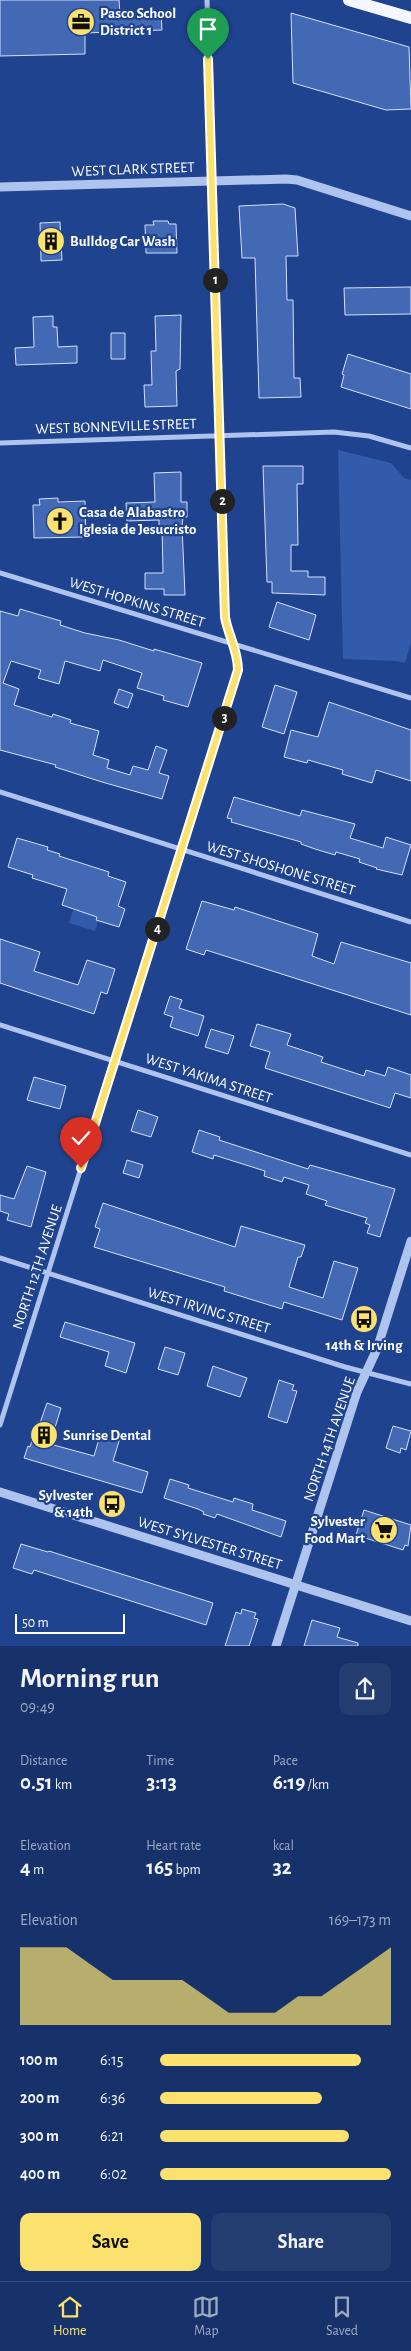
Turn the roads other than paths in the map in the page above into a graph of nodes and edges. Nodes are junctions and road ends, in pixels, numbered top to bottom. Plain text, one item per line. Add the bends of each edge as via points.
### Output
1 (207, 0) edge
2 (349, 0) edge
3 (411, 18) edge
4 (212, 180) junction
5 (0, 186) edge
6 (411, 216) edge
7 (220, 436) junction
8 (0, 443) edge
9 (411, 448) edge
10 (0, 573) edge
11 (234, 644) junction
12 (411, 698) edge
13 (0, 792) edge
14 (182, 850) junction
15 (411, 922) edge
16 (0, 1025) edge
17 (115, 1060) junction
18 (411, 1155) edge
19 (411, 1241) edge
20 (0, 1258) edge
21 (48, 1273) junction
22 (366, 1371) junction
23 (411, 1384) edge
24 (0, 1425) edge
25 (0, 1492) edge
26 (296, 1585) junction
27 (411, 1621) edge
28 (276, 1646) edge

1 - 4 street, NORTH 12TH AVENUE
2 - 3 main road
4 - 5 street, WEST CLARK STREET
4 - 6 street, WEST CLARK STREET via 297,180
4 - 7 street, NORTH 12TH AVENUE
7 - 8 street, WEST BONNEVILLE STREET
7 - 9 street, WEST BONNEVILLE STREET via 334,432 369,436
7 - 11 street, NORTH 12TH AVENUE via 225,617
10 - 11 street, WEST HOPKINS STREET
11 - 12 street, WEST HOPKINS STREET
11 - 14 street, NORTH 12TH AVENUE via 238,660 236,679
13 - 14 street, WEST SHOSHONE STREET
14 - 15 street, WEST SHOSHONE STREET
14 - 17 street, NORTH 12TH AVENUE
16 - 17 street, WEST YAKIMA STREET
17 - 18 street, WEST YAKIMA STREET
17 - 21 street, NORTH 12TH AVENUE
19 - 22 street, NORTH 14TH AVENUE via 377,1350
20 - 21 street, WEST IRVING STREET
21 - 22 street, WEST IRVING STREET
21 - 24 street, NORTH 12TH AVENUE
22 - 23 street, WEST IRVING STREET
22 - 26 street, NORTH 14TH AVENUE
25 - 26 street, WEST SYLVESTER STREET
26 - 27 street, WEST SYLVESTER STREET
26 - 28 street, NORTH 14TH AVENUE

